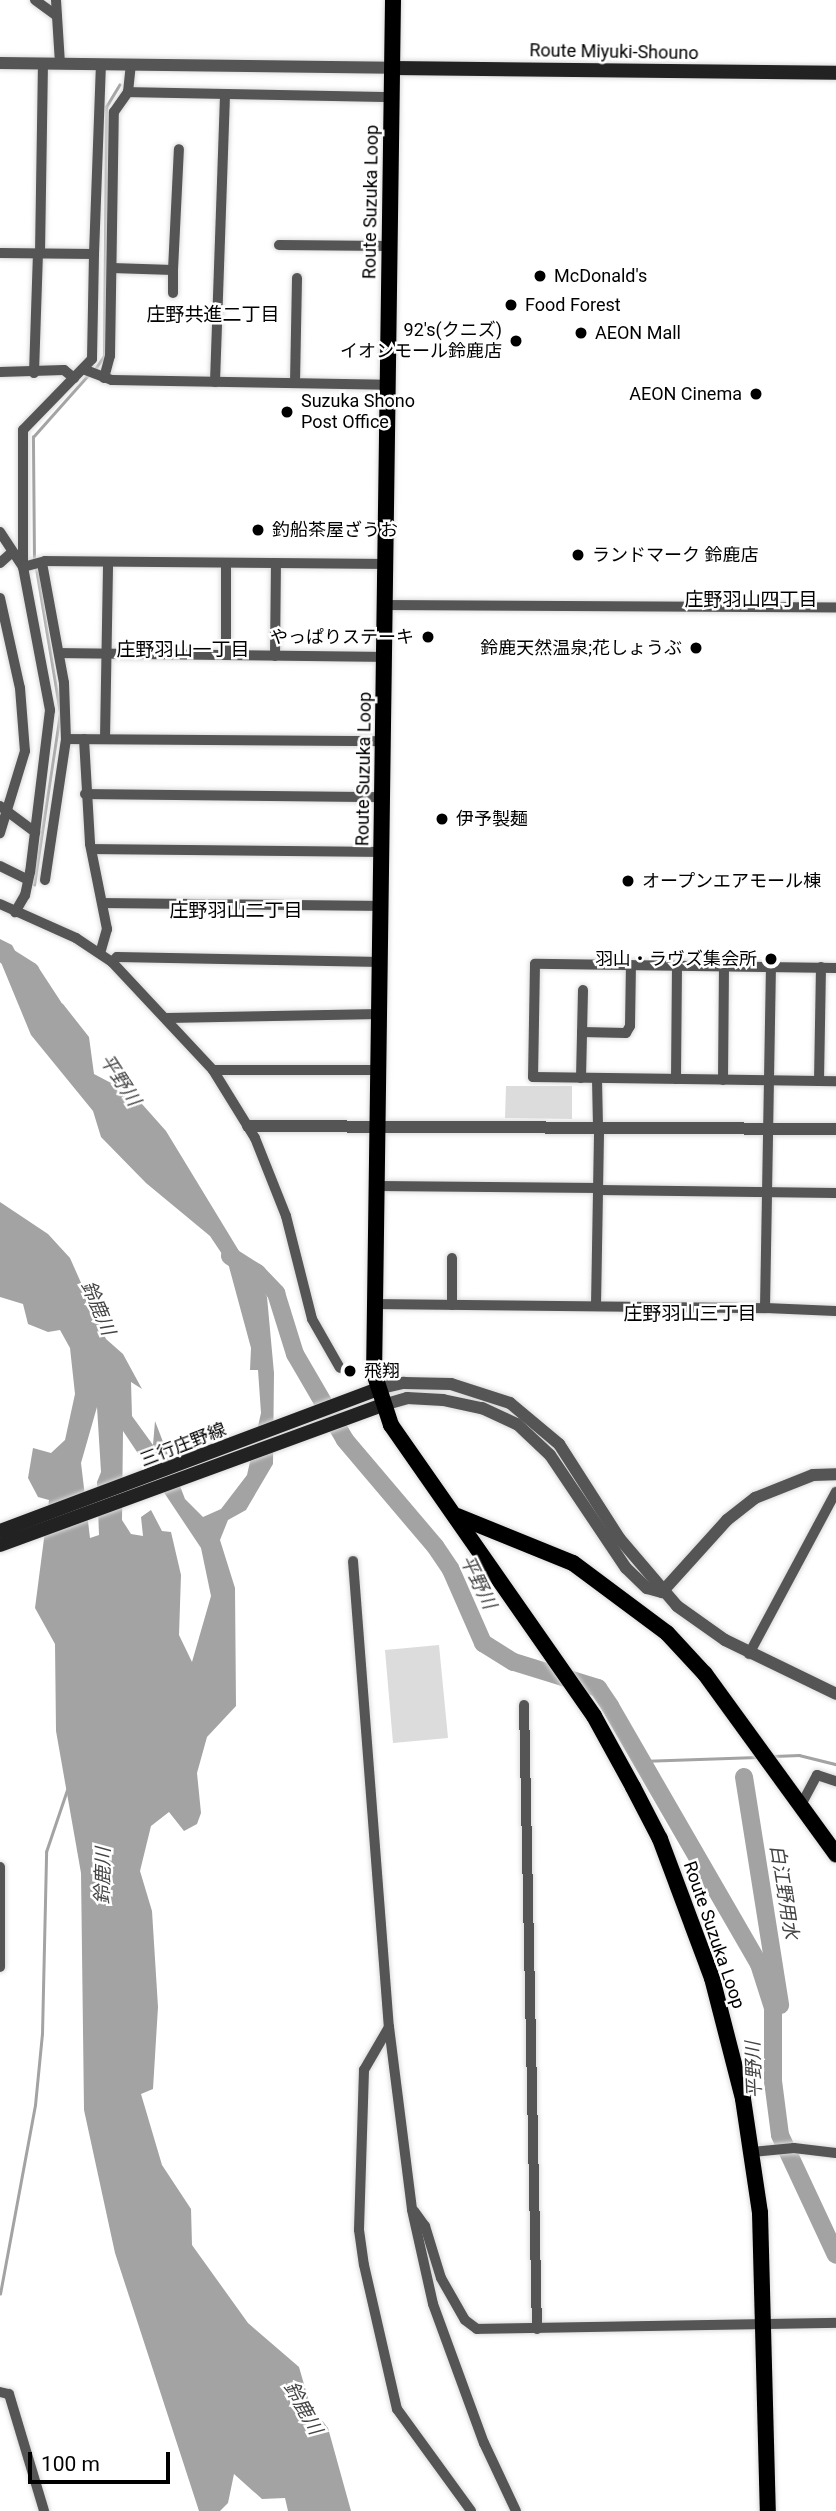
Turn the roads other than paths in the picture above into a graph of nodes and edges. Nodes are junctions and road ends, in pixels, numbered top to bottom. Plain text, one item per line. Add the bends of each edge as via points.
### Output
1 (35, 0) edge
2 (56, 0) edge
3 (393, 0) edge
4 (57, 16) junction
5 (0, 63) edge
6 (43, 64) junction
7 (60, 64) junction
8 (101, 64) junction
9 (131, 64) junction
10 (392, 68) junction
11 (836, 73) edge
12 (128, 92) junction
13 (225, 94) junction
14 (391, 97) junction
15 (178, 149) dead end
16 (104, 231) junction
17 (279, 245) dead end
18 (389, 246) junction
19 (0, 253) edge
20 (39, 253) junction
21 (94, 254) junction
22 (112, 268) junction
23 (173, 270) junction
24 (297, 278) dead end
25 (173, 293) dead end
26 (83, 369) junction
27 (0, 372) edge
28 (34, 373) junction
29 (74, 378) junction
30 (104, 378) junction
31 (215, 382) junction
32 (295, 383) junction
33 (387, 385) junction
34 (0, 532) edge
35 (11, 553) junction
36 (108, 562) junction
37 (0, 563) edge
38 (42, 563) junction
39 (226, 563) junction
40 (276, 563) junction
41 (386, 564) junction
42 (25, 566) junction
43 (0, 598) edge
44 (386, 605) junction
45 (836, 607) edge
46 (59, 653) junction
47 (107, 654) junction
48 (226, 655) junction
49 (275, 656) junction
50 (385, 657) junction
51 (66, 739) junction
52 (84, 739) junction
53 (106, 739) junction
54 (384, 741) junction
55 (85, 794) junction
56 (383, 797) junction
57 (4, 809) edge
58 (35, 832) junction
59 (0, 833) edge
60 (92, 849) junction
61 (382, 852) junction
62 (0, 866) edge
63 (27, 879) junction
64 (45, 880) dead end
65 (104, 903) junction
66 (0, 904) edge
67 (382, 906) junction
68 (15, 912) junction
69 (100, 953) junction
70 (112, 962) junction
71 (381, 962) junction
72 (631, 965) junction
73 (677, 966) junction
74 (724, 966) junction
75 (771, 967) junction
76 (821, 967) junction
77 (836, 968) edge
78 (583, 990) dead end
79 (380, 1014) junction
80 (167, 1018) junction
81 (582, 1032) junction
82 (213, 1070) junction
83 (379, 1070) junction
84 (580, 1078) junction
85 (597, 1079) junction
86 (676, 1079) junction
87 (723, 1080) junction
88 (770, 1080) junction
89 (819, 1080) junction
90 (836, 1081) edge
91 (248, 1126) junction
92 (598, 1127) junction
93 (379, 1128) junction
94 (769, 1128) junction
95 (836, 1129) edge
96 (378, 1186) junction
97 (599, 1189) junction
98 (768, 1192) junction
99 (836, 1193) edge
100 (452, 1258) dead end
101 (376, 1304) junction
102 (452, 1305) junction
103 (597, 1306) junction
104 (765, 1308) junction
105 (836, 1311) edge
106 (340, 1368) dead end
107 (377, 1389) junction
108 (383, 1405) junction
109 (836, 1474) edge
110 (836, 1492) edge
111 (455, 1516) junction
112 (0, 1531) edge
113 (507, 1539) junction
114 (0, 1547) edge
115 (478, 1547) junction
116 (353, 1561) dead end
117 (662, 1592) junction
118 (749, 1654) junction
119 (836, 1694) edge
120 (524, 1705) dead end
121 (836, 1781) edge
122 (801, 1805) junction
123 (836, 1854) edge
124 (0, 1867) edge
125 (0, 1967) edge
126 (389, 2027) junction
127 (752, 2152) junction
128 (836, 2153) edge
129 (412, 2210) junction
130 (836, 2323) edge
131 (764, 2325) junction
132 (537, 2329) junction
133 (0, 2392) edge
134 (44, 2511) edge
135 (471, 2511) edge
136 (516, 2511) edge
137 (768, 2511) edge

1 - 4 street
2 - 4 street
3 - 10 main road, Route Suzuka Loop
4 - 7 street
5 - 6 street
6 - 7 street
6 - 20 street
7 - 8 street
8 - 9 street
8 - 16 street
9 - 10 street
9 - 12 street
10 - 11 main road, Route Miyuki-Shouno
10 - 14 main road, Route Suzuka Loop
12 - 13 street
12 - 16 street via 114,112
13 - 14 street
13 - 31 street
14 - 18 main road, Route Suzuka Loop
15 - 23 street
16 - 21 street
16 - 22 street
17 - 18 street
18 - 33 main road, Route Suzuka Loop
19 - 20 street
20 - 21 street
20 - 28 street
21 - 26 street via 92,359
22 - 23 street
22 - 30 street via 110,356
23 - 25 street
24 - 32 street
26 - 29 street
26 - 30 street
27 - 28 street
28 - 29 street via 64,370
29 - 42 street via 23,430
30 - 31 street
31 - 32 street
32 - 33 street
33 - 41 main road, Route Suzuka Loop
34 - 35 street
35 - 37 street
35 - 42 street
36 - 38 street
36 - 39 street
36 - 47 street
38 - 42 street
38 - 46 street
39 - 40 street
39 - 48 street
40 - 41 street
40 - 49 street
41 - 44 main road, Route Suzuka Loop
42 - 58 street via 50,710
43 - 57 street via 25,732 23,765
44 - 45 street
44 - 50 main road, Route Suzuka Loop
46 - 47 street
46 - 51 street
47 - 48 street
47 - 53 street
48 - 49 street
49 - 50 street
50 - 54 main road, Route Suzuka Loop
51 - 52 street
51 - 64 street
52 - 53 street
52 - 55 street
53 - 54 street
54 - 56 main road, Route Suzuka Loop
55 - 56 street
55 - 60 street
56 - 61 main road, Route Suzuka Loop
57 - 58 street
57 - 59 street
58 - 63 street
60 - 61 street
60 - 65 street
61 - 67 main road, Route Suzuka Loop
62 - 63 street
63 - 68 street via 26,895
65 - 67 street
65 - 69 street via 106,942
66 - 68 street
67 - 71 main road, Route Suzuka Loop
68 - 69 street
69 - 70 street
70 - 71 street via 117,957
70 - 80 street
71 - 79 main road, Route Suzuka Loop
72 - 73 street
72 - 81 street via 631,1026 625,1033
72 - 84 street via 535,964 533,1077
73 - 74 street
73 - 86 street
74 - 75 street
74 - 87 street
75 - 76 street
75 - 88 street
76 - 77 street
76 - 89 street
78 - 81 street
79 - 80 street
79 - 83 main road, Route Suzuka Loop
80 - 82 street
81 - 84 street
82 - 83 street
82 - 91 street
83 - 93 main road, Route Suzuka Loop
84 - 85 street
85 - 86 street
85 - 92 street
86 - 87 street
87 - 88 street
88 - 89 street
88 - 94 street
89 - 90 street
91 - 93 street
91 - 106 street via 286,1216 312,1319
92 - 93 street via 391,1124
92 - 94 street
92 - 97 street
93 - 96 main road, Route Suzuka Loop
94 - 95 street
94 - 98 street
96 - 97 street
96 - 101 main road, Route Suzuka Loop
97 - 98 street
97 - 103 street
98 - 99 street
98 - 104 street
100 - 102 street
101 - 102 street
101 - 107 main road, Route Suzuka Loop
102 - 103 street
103 - 104 street
104 - 105 street
107 - 108 main road, Route Suzuka Loop
107 - 112 main road, 三行庄野線
107 - 117 street via 404,1382 451,1384 493,1395 531,1418 559,1444 619,1538 654,1576
108 - 111 main road, Route Suzuka Loop via 391,1425
108 - 114 main road, 三行庄野線
108 - 117 street via 407,1398 443,1400 482,1408 517,1424 550,1455 626,1568 647,1588
109 - 117 street via 813,1475 755,1498 727,1520
110 - 118 street
111 - 113 main road
111 - 115 main road, Route Suzuka Loop
113 - 115 main road via 490,1539
113 - 122 main road via 573,1563 643,1613 690,1657
115 - 127 main road, Route Suzuka Loop via 594,1716 660,1839 712,1978
116 - 126 street
117 - 118 street via 692,1618
118 - 119 street
120 - 132 street
121 - 122 street via 817,1775
122 - 123 main road
124 - 125 street
126 - 129 street
126 - 135 street via 365,2070 359,2230 364,2265 397,2409
127 - 128 street via 794,2148
127 - 131 main road, Route Suzuka Loop via 760,2213
129 - 132 street via 425,2227 441,2278 469,2325 477,2329
129 - 136 street via 433,2304 484,2443
130 - 131 street
131 - 132 street
131 - 137 main road, Route Suzuka Loop
133 - 134 street via 9,2394

